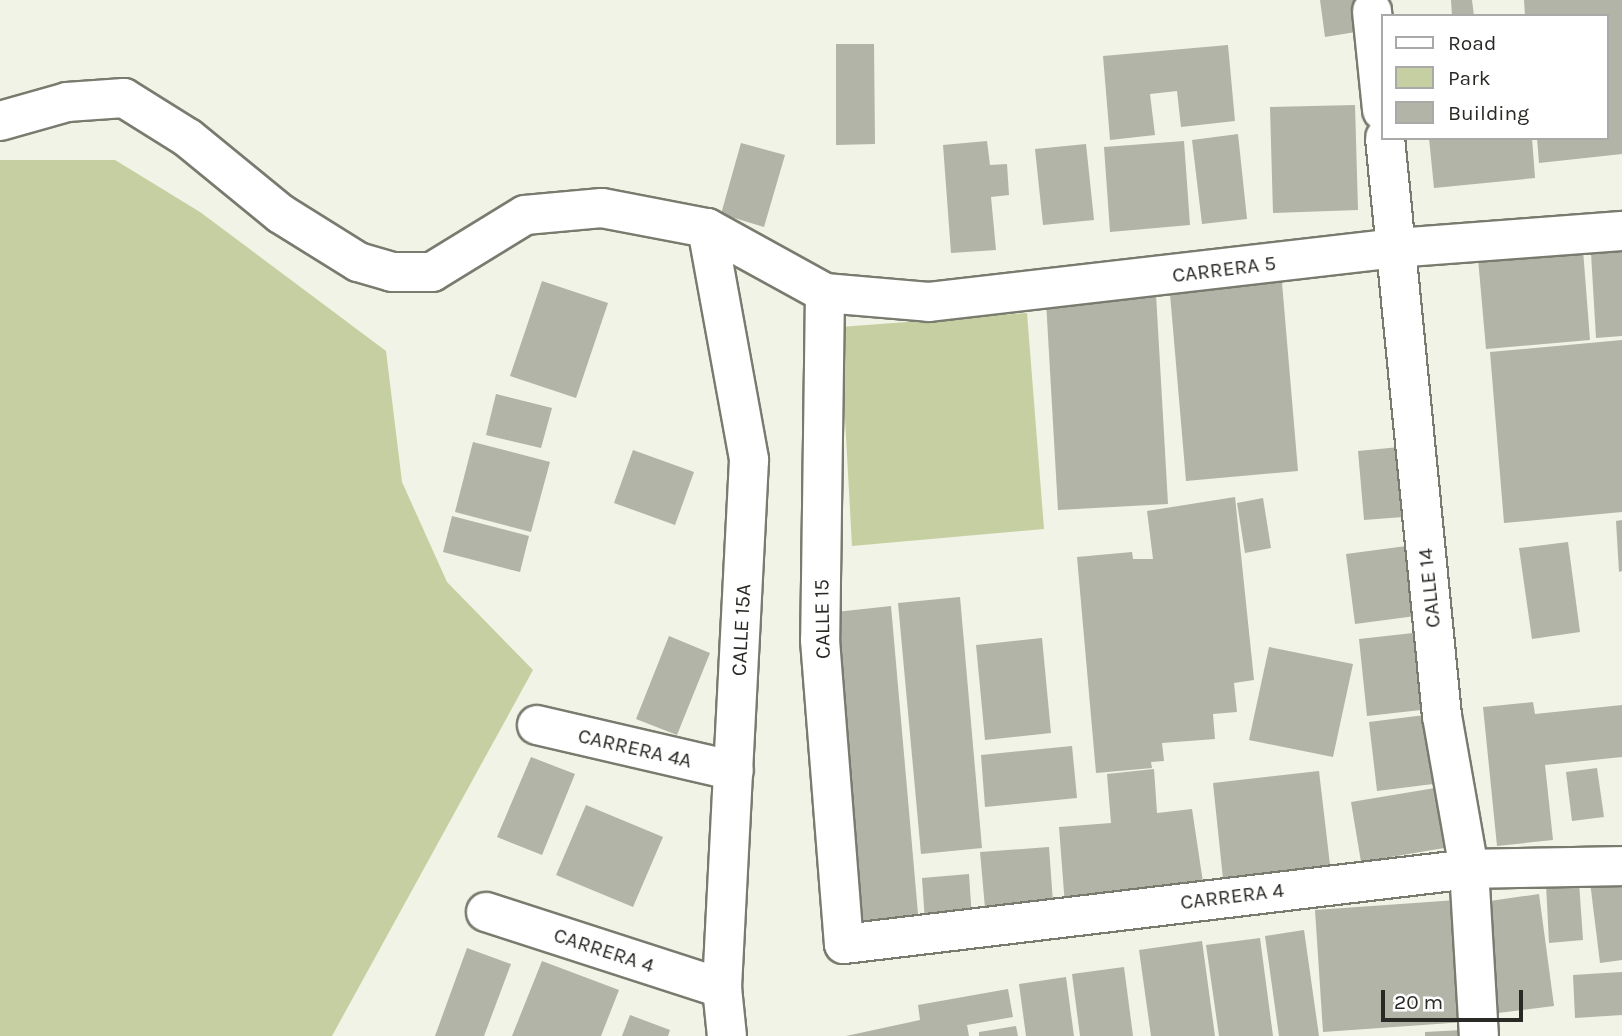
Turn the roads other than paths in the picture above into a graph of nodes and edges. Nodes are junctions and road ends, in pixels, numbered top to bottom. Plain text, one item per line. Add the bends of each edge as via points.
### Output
1 (1372, 11) dead end
2 (1380, 90) edge
3 (0, 121) edge
4 (1385, 140) edge
5 (707, 228) junction
6 (1622, 231) edge
7 (1396, 248) junction
8 (825, 293) junction
9 (537, 725) dead end
10 (734, 771) junction
11 (1622, 866) edge
12 (1468, 869) junction
13 (486, 912) dead end
14 (844, 944) joint
15 (722, 988) junction
16 (727, 1036) edge
17 (1479, 1036) edge

1 - 2 street
3 - 5 street via 67,102 124,98 188,138 281,214 358,262 392,272 432,272 525,215 602,208
4 - 7 street, CALLE 14
5 - 8 street
5 - 10 street, CALLE 15A via 749,460
6 - 7 street, CARRERA 5
7 - 8 street, CARRERA 5 via 929,302
7 - 12 street, CALLE 14 via 1442,716
8 - 14 street, CALLE 15 via 820,640
9 - 10 street, CARRERA 4A
10 - 15 street, CALLE 15A
11 - 12 street, CARRERA 4
12 - 14 street, CARRERA 4
12 - 17 street, CALLE 14
13 - 15 street, CARRERA 4
15 - 16 street, CALLE 15A

